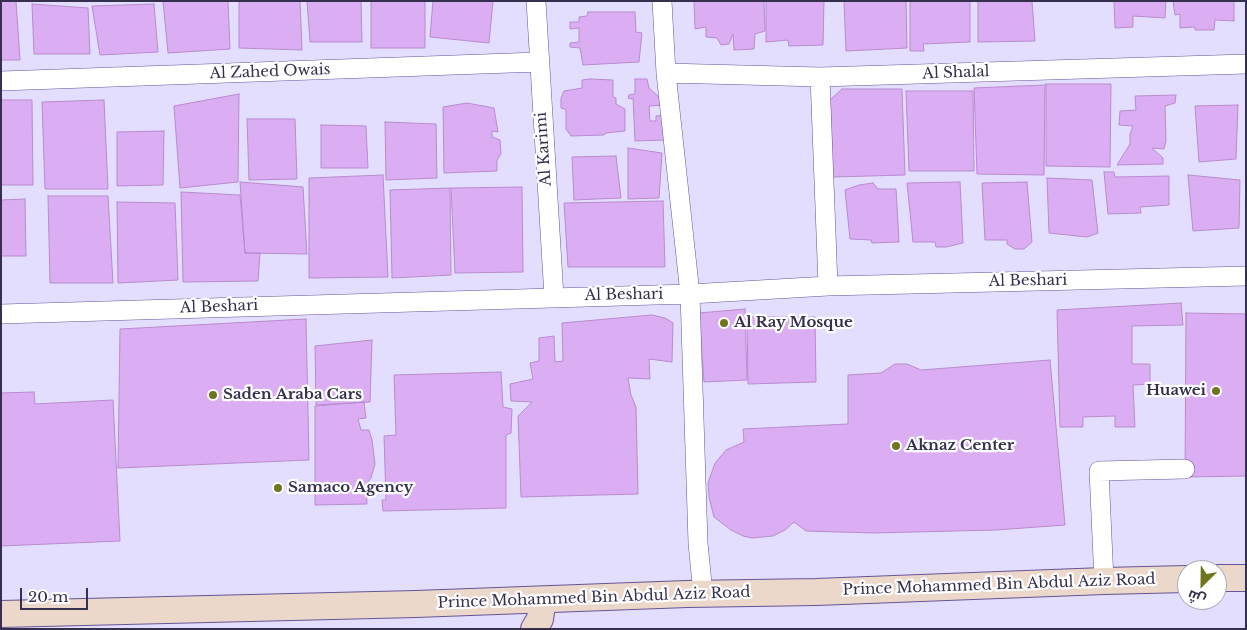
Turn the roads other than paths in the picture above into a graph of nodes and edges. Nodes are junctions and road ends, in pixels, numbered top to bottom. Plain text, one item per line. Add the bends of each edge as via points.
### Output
1 (536, 1) edge
2 (662, 1) edge
3 (539, 62) junction
4 (1246, 64) edge
5 (666, 73) junction
6 (820, 78) junction
7 (1, 81) edge
8 (1246, 276) edge
9 (828, 286) junction
10 (690, 294) junction
11 (554, 297) junction
12 (1, 314) edge
13 (1185, 469) dead end
14 (1227, 578) edge
15 (1246, 578) edge
16 (1177, 579) edge
17 (1104, 581) junction
18 (703, 594) junction
19 (534, 600) junction
20 (1, 614) edge
21 (534, 629) edge

1 - 3 street, Al Karimi
2 - 5 street
3 - 7 street, Al Zahed Owais
3 - 11 street, Al Karimi
4 - 6 street, Al Shalal
5 - 6 street, Al Shalal
5 - 10 street
6 - 9 street
8 - 9 street, Al Beshari
9 - 10 street, Al Beshari
10 - 11 street, Al Beshari
10 - 18 street via 698,543
11 - 12 street, Al Beshari
13 - 17 street via 1099,471
14 - 15 main road
16 - 17 main road, Prince Mohammed Bin Abdul Aziz Road
17 - 18 main road, Prince Mohammed Bin Abdul Aziz Road
18 - 19 main road, Prince Mohammed Bin Abdul Aziz Road
19 - 20 main road, Prince Mohammed Bin Abdul Aziz Road
19 - 21 main road via 541,612

